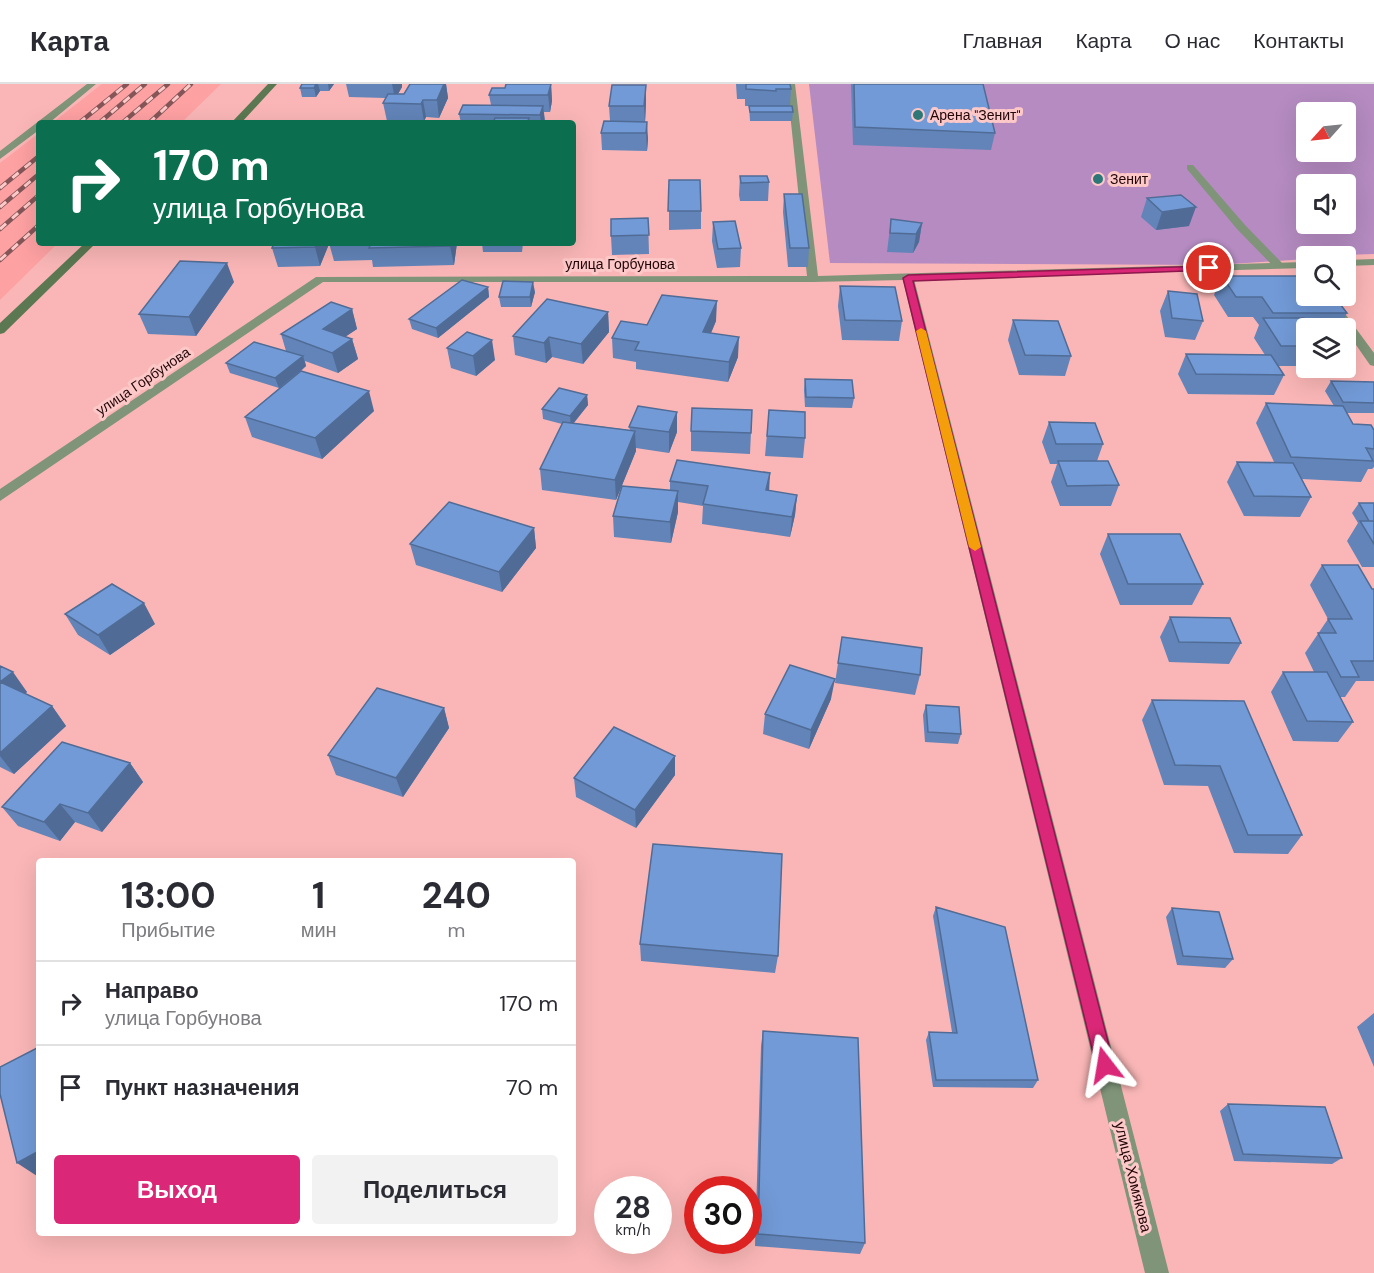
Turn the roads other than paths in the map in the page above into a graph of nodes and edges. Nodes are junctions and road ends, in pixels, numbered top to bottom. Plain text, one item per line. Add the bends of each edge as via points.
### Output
1 (92, 84) edge
2 (273, 84) edge
3 (791, 84) edge
4 (46, 120) edge
5 (239, 120) edge
6 (36, 128) edge
7 (0, 156) edge
8 (1190, 166) dead end
9 (1247, 234) junction
10 (1260, 234) dead end
11 (88, 246) edge
12 (1374, 262) edge
13 (1356, 263) edge
14 (1279, 266) junction
15 (1296, 266) edge
16 (908, 278) junction
17 (813, 279) junction
18 (1334, 306) edge
19 (0, 330) edge
20 (1374, 362) edge
21 (0, 496) edge
22 (1157, 1273) edge

1 - 4 street
2 - 5 main road
3 - 17 street
6 - 7 street
8 - 9 street
9 - 10 street
9 - 14 street
11 - 19 main road
12 - 13 street
14 - 15 street, улица Горбунова
14 - 16 street, улица Горбунова
16 - 17 street, улица Горбунова
16 - 22 street, улица Хомякова
17 - 21 street, улица Горбунова via 320,279
18 - 20 street

